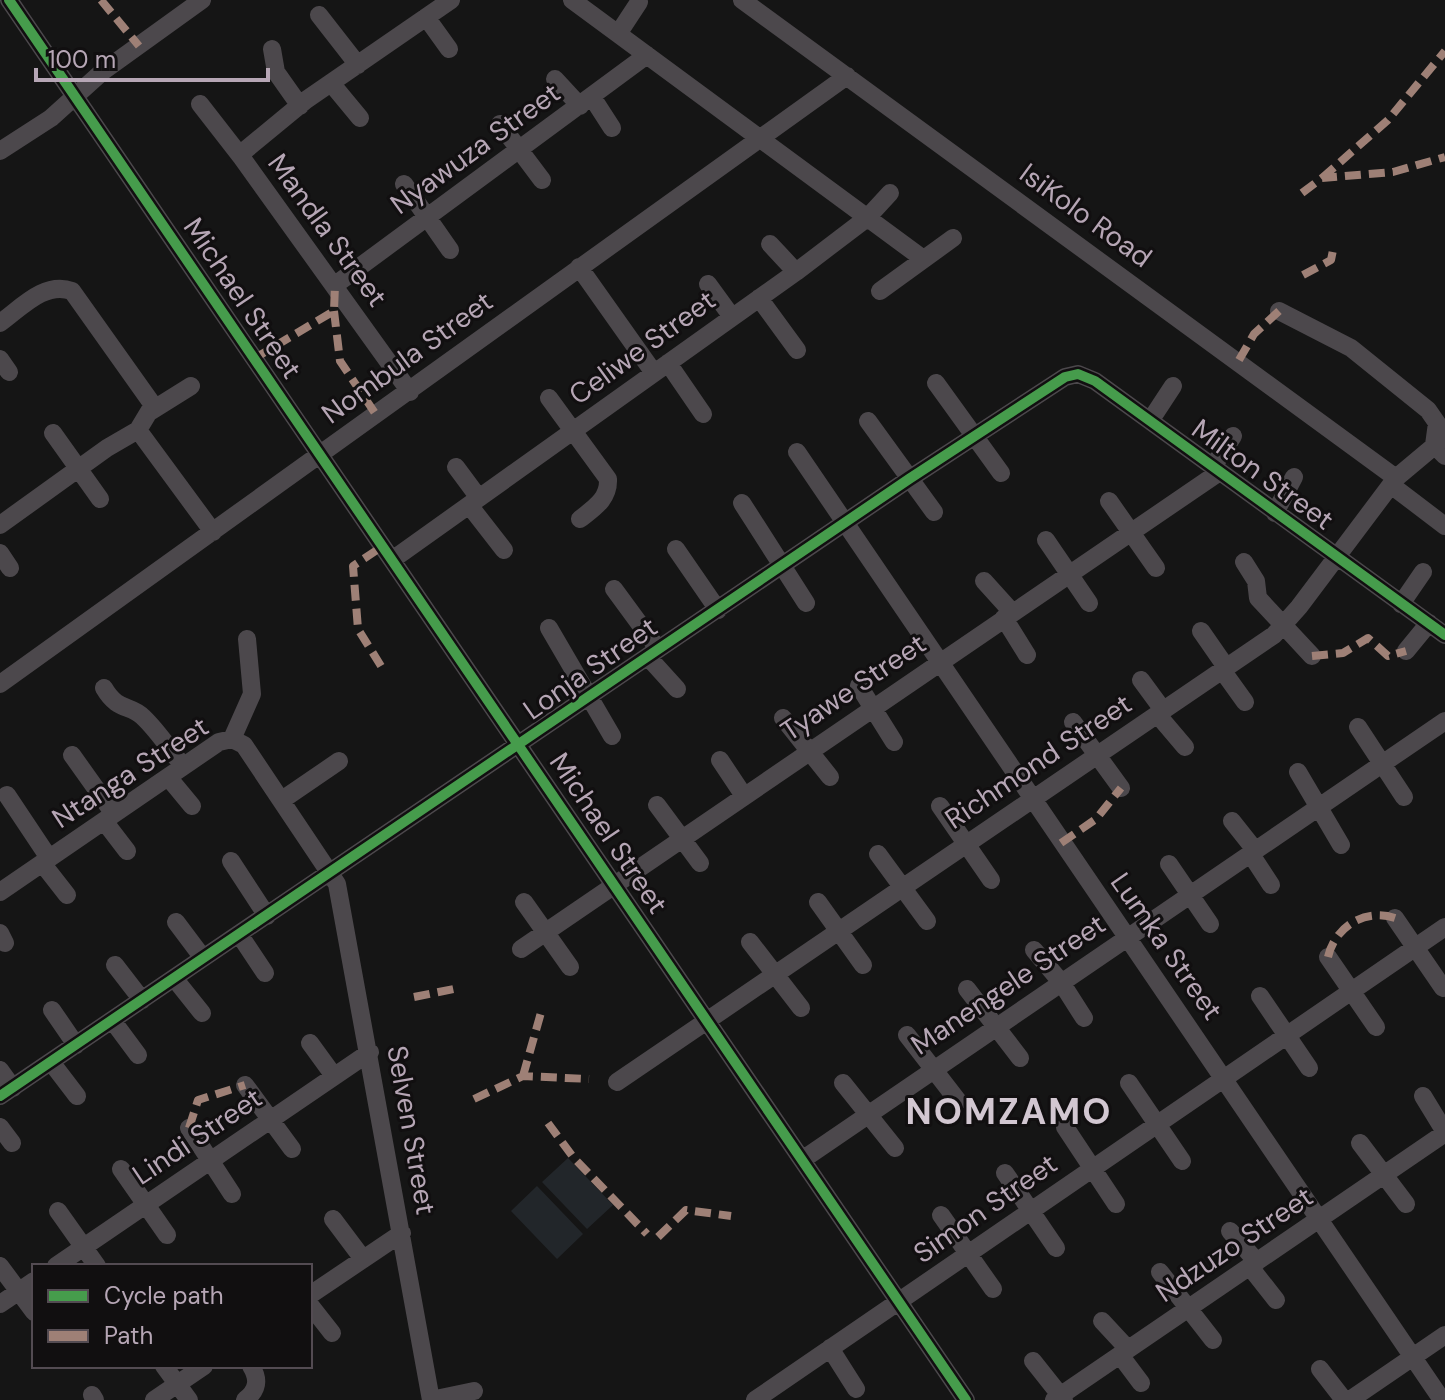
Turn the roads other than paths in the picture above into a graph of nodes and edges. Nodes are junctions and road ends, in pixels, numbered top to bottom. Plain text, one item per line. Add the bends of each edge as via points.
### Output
1 (9, 0) edge
2 (202, 0) edge
3 (451, 0) edge
4 (572, 0) edge
5 (742, 0) edge
6 (639, 2) edge
7 (319, 15) dead end
8 (426, 17) junction
9 (618, 34) junction
10 (272, 49) dead end
11 (449, 49) dead end
12 (647, 55) junction
13 (358, 65) junction
14 (847, 76) junction
15 (555, 79) dead end
16 (331, 83) junction
17 (76, 96) junction
18 (586, 102) junction
19 (200, 104) dead end
20 (300, 106) junction
21 (360, 118) dead end
22 (500, 124) dead end
23 (612, 128) dead end
24 (760, 138) junction
25 (0, 151) edge
26 (518, 151) junction
27 (242, 158) junction
28 (542, 180) dead end
29 (404, 184) dead end
30 (890, 193) dead end
31 (428, 217) junction
32 (867, 218) junction
33 (953, 238) dead end
34 (770, 244) dead end
35 (450, 250) dead end
36 (922, 258) junction
37 (579, 267) junction
38 (796, 272) junction
39 (708, 284) dead end
40 (335, 285) junction
41 (880, 291) dead end
42 (759, 298) junction
43 (1279, 311) dead end
44 (2, 316) edge
45 (732, 317) junction
46 (797, 350) dead end
47 (661, 368) junction
48 (936, 383) dead end
49 (191, 386) dead end
50 (1048, 386) joint
51 (1173, 386) dead end
52 (410, 392) junction
53 (549, 398) dead end
54 (152, 405) junction
55 (703, 414) dead end
56 (868, 421) dead end
57 (1150, 421) junction
58 (138, 430) junction
59 (574, 430) junction
60 (53, 433) dead end
61 (973, 435) junction
62 (1233, 436) dead end
63 (1441, 446) edge
64 (797, 452) dead end
65 (320, 454) junction
66 (456, 467) dead end
67 (78, 469) junction
68 (1215, 470) junction
69 (1001, 473) dead end
70 (1294, 477) dead end
71 (909, 479) junction
72 (1393, 482) junction
73 (100, 499) dead end
74 (1109, 501) dead end
75 (474, 502) junction
76 (742, 503) dead end
77 (934, 512) dead end
78 (1275, 513) junction
79 (580, 519) dead end
80 (845, 523) junction
81 (0, 525) edge
82 (1445, 526) edge
83 (213, 532) junction
84 (1130, 533) junction
85 (1046, 540) dead end
86 (676, 549) dead end
87 (504, 550) dead end
88 (1336, 557) junction
89 (392, 560) junction
90 (1244, 562) dead end
91 (782, 566) junction
92 (1156, 568) dead end
93 (1423, 572) dead end
94 (1069, 574) junction
95 (984, 581) dead end
96 (614, 589) dead end
97 (806, 603) dead end
98 (1089, 603) dead end
99 (1401, 604) junction
100 (718, 610) junction
101 (1008, 615) junction
102 (1429, 623) junction
103 (549, 628) dead end
104 (1282, 628) junction
105 (1201, 631) dead end
106 (1445, 635) edge
107 (247, 639) dead end
108 (1406, 651) dead end
109 (653, 653) junction
110 (1027, 655) dead end
111 (1312, 656) dead end
112 (938, 663) junction
113 (1224, 669) junction
114 (1141, 680) dead end
115 (0, 684) edge
116 (859, 686) dead end
117 (104, 688) dead end
118 (677, 689) dead end
119 (590, 698) junction
120 (1245, 702) dead end
121 (872, 707) junction
122 (1160, 712) junction
123 (783, 718) dead end
124 (1445, 721) edge
125 (1073, 722) dead end
126 (1358, 727) dead end
127 (612, 736) dead end
128 (232, 739) junction
129 (894, 742) dead end
130 (520, 746) junction
131 (1185, 747) dead end
132 (809, 751) junction
133 (72, 755) dead end
134 (1096, 756) junction
135 (720, 760) dead end
136 (339, 761) dead end
137 (1383, 763) junction
138 (176, 772) junction
139 (1298, 772) dead end
140 (830, 777) dead end
141 (1121, 788) dead end
142 (7, 795) dead end
143 (744, 796) junction
144 (1404, 797) dead end
145 (282, 800) junction
146 (1031, 800) junction
147 (657, 805) dead end
148 (192, 806) dead end
149 (940, 806) dead end
150 (1319, 806) junction
151 (109, 817) junction
152 (1232, 821) dead end
153 (682, 839) junction
154 (966, 844) junction
155 (1341, 845) dead end
156 (127, 851) dead end
157 (1252, 852) junction
158 (878, 854) dead end
159 (46, 860) junction
160 (231, 861) dead end
161 (700, 863) dead end
162 (1169, 864) dead end
163 (330, 872) junction
164 (991, 880) dead end
165 (615, 885) junction
166 (1271, 885) dead end
167 (903, 888) junction
168 (0, 892) edge
169 (1190, 894) junction
170 (67, 895) dead end
171 (524, 902) dead end
172 (818, 902) dead end
173 (267, 916) junction
174 (1395, 918) dead end
175 (927, 921) dead end
176 (176, 922) dead end
177 (1210, 924) dead end
178 (1445, 927) edge
179 (546, 932) junction
180 (838, 933) junction
181 (239, 934) junction
182 (1127, 937) junction
183 (750, 942) dead end
184 (1415, 948) junction
185 (521, 949) dead end
186 (1034, 950) dead end
187 (1328, 957) dead end
188 (203, 958) junction
189 (115, 965) dead end
190 (863, 965) dead end
191 (570, 967) dead end
192 (265, 973) dead end
193 (775, 976) junction
194 (174, 978) junction
195 (1061, 982) junction
196 (1443, 988) edge
197 (967, 989) dead end
198 (1352, 990) junction
199 (1260, 996) dead end
200 (142, 1000) junction
201 (801, 1008) dead end
202 (52, 1010) dead end
203 (202, 1013) dead end
204 (1084, 1018) dead end
205 (112, 1020) junction
206 (708, 1022) junction
207 (998, 1026) junction
208 (1376, 1027) dead end
209 (907, 1035) dead end
210 (1287, 1035) junction
211 (310, 1043) dead end
212 (76, 1045) junction
213 (370, 1052) junction
214 (138, 1055) dead end
215 (1020, 1058) dead end
216 (51, 1062) junction
217 (1309, 1068) dead end
218 (935, 1069) junction
219 (0, 1070) edge
220 (334, 1076) junction
221 (1223, 1078) junction
222 (617, 1082) dead end
223 (843, 1083) dead end
224 (1129, 1083) dead end
225 (245, 1085) dead end
226 (7, 1092) edge
227 (77, 1096) dead end
228 (1423, 1096) dead end
229 (958, 1101) dead end
230 (868, 1115) junction
231 (271, 1120) junction
232 (1158, 1123) junction
233 (0, 1127) edge
234 (1065, 1127) dead end
235 (189, 1128) dead end
236 (1445, 1132) edge
237 (12, 1143) dead end
238 (1360, 1143) dead end
239 (895, 1148) dead end
240 (292, 1149) dead end
241 (802, 1160) junction
242 (210, 1161) junction
243 (1182, 1161) dead end
244 (121, 1169) dead end
245 (1091, 1169) junction
246 (1005, 1173) dead end
247 (1384, 1175) junction
248 (232, 1194) dead end
249 (1116, 1204) dead end
250 (1406, 1204) dead end
251 (146, 1205) junction
252 (1031, 1210) junction
253 (58, 1211) dead end
254 (941, 1215) dead end
255 (333, 1219) dead end
256 (1318, 1220) junction
257 (1230, 1231) dead end
258 (402, 1233) junction
259 (167, 1235) dead end
260 (84, 1247) junction
261 (1056, 1248) dead end
262 (969, 1253) junction
263 (363, 1259) junction
264 (59, 1264) edge
265 (96, 1264) edge
266 (1253, 1264) junction
267 (0, 1266) edge
268 (1160, 1272) dead end
269 (27, 1286) edge
270 (993, 1289) dead end
271 (312, 1294) edge
272 (1276, 1300) dead end
273 (898, 1301) junction
274 (0, 1304) edge
275 (1190, 1307) junction
276 (312, 1308) edge
277 (1102, 1321) dead end
278 (332, 1333) dead end
279 (1445, 1335) edge
280 (1213, 1340) dead end
281 (830, 1348) junction
282 (1124, 1352) junction
283 (1413, 1357) junction
284 (1033, 1361) dead end
285 (165, 1368) edge
286 (201, 1368) edge
287 (252, 1368) edge
288 (1320, 1369) dead end
289 (1141, 1383) dead end
290 (176, 1385) junction
291 (856, 1389) dead end
292 (474, 1391) dead end
293 (765, 1397) edge
294 (1059, 1399) edge
295 (154, 1400) edge
296 (189, 1400) edge
297 (245, 1400) edge
298 (431, 1400) edge
299 (966, 1400) edge
300 (1347, 1400) edge
301 (1442, 1400) edge

1 - 17 street, Michael Street
2 - 17 street
3 - 8 street, Mandla Street
4 - 9 street
5 - 14 street, IsiKolo Road
6 - 9 street
7 - 13 street
8 - 11 street
8 - 13 street, Mandla Street
9 - 12 street
10 - 20 street via 276,72
12 - 18 street, Nyawuza Street
12 - 24 street
13 - 16 street, Mandla Street
14 - 24 street, Nombula Street
14 - 72 street, IsiKolo Road
15 - 18 street
16 - 20 street, Mandla Street
16 - 21 street
17 - 25 street
17 - 65 street, Michael Street
18 - 23 street
18 - 26 street, Nyawuza Street
19 - 27 street
20 - 27 street, Mandla Street
22 - 26 street
24 - 32 street
24 - 37 street, Nombula Street
26 - 28 street
26 - 31 street, Nyawuza Street
27 - 40 street, Mandla Street
29 - 31 street
30 - 32 street, Celiwe Street
31 - 35 street
31 - 40 street, Nyawuza Street
32 - 36 street
32 - 38 street, Celiwe Street
33 - 36 street
34 - 38 street
36 - 41 street
37 - 47 street
37 - 52 street, Nombula Street
38 - 42 street, Celiwe Street
39 - 45 street
40 - 52 street, Mandla Street
42 - 45 street, Celiwe Street
42 - 46 street
43 - 63 street via 1351,348 1428,410 1437,423
44 - 54 street via 45,291 72,291
45 - 47 street, Celiwe Street
47 - 55 street
47 - 59 street, Celiwe Street
48 - 61 street
49 - 54 street
50 - 57 street, Milton Street via 1072,375 1087,376
50 - 61 street, Lonja Street
51 - 57 street
52 - 65 street, Nombula Street
53 - 59 street
54 - 58 street
56 - 71 street
57 - 68 street, Milton Street
58 - 67 street
58 - 83 street
59 - 75 street, Celiwe Street
59 - 79 street via 609,485 601,503
60 - 67 street
61 - 69 street
61 - 71 street, Lonja Street
62 - 68 street
63 - 72 street, Richmond Street
64 - 80 street, Lumka Street
65 - 83 street, Nombula Street
65 - 89 street, Michael Street
66 - 75 street
67 - 73 street
67 - 81 street
68 - 78 street, Milton Street
68 - 84 street, Tyawe Street
70 - 78 street
71 - 77 street
71 - 80 street, Lonja Street
72 - 82 street, IsiKolo Road
72 - 88 street, Richmond Street
74 - 84 street
75 - 87 street
75 - 89 street, Celiwe Street
76 - 91 street
78 - 88 street, Milton Street
80 - 91 street, Lonja Street
80 - 112 street, Lumka Street
83 - 115 street, Nombula Street
84 - 92 street
84 - 94 street, Tyawe Street
85 - 94 street
86 - 100 street
88 - 99 street, Milton Street
88 - 104 street, Richmond Street
89 - 130 street, Michael Street
90 - 104 street via 1256,581 1255,594
91 - 97 street
91 - 100 street, Lonja Street
93 - 99 street
94 - 98 street
94 - 101 street, Tyawe Street
95 - 101 street
96 - 109 street
99 - 102 street, Milton Street
100 - 109 street, Lonja Street
101 - 110 street
101 - 112 street, Tyawe Street
102 - 106 street, Milton Street
102 - 108 street
103 - 119 street
104 - 111 street
104 - 113 street, Richmond Street
105 - 113 street
107 - 128 street via 252,694
109 - 118 street
109 - 119 street, Lonja Street
112 - 121 street, Tyawe Street
112 - 146 street, Lumka Street
113 - 120 street
113 - 122 street, Richmond Street
114 - 122 street
116 - 121 street
117 - 138 street via 125,710 141,714
119 - 127 street
119 - 130 street, Lonja Street
121 - 129 street
121 - 132 street, Tyawe Street
122 - 131 street
122 - 134 street, Richmond Street
123 - 132 street
124 - 137 street, Manengele Street
125 - 134 street
126 - 137 street
128 - 138 street, Ntanga Street via 219,742
128 - 145 street, Ntanga Street via 244,745
130 - 163 street, Lonja Street
130 - 165 street, Michael Street
132 - 140 street
132 - 143 street, Tyawe Street
133 - 151 street
134 - 141 street
134 - 146 street, Richmond Street
135 - 143 street
136 - 145 street
137 - 144 street
137 - 150 street, Manengele Street
138 - 148 street
138 - 151 street, Ntanga Street
139 - 150 street
142 - 159 street
143 - 153 street, Tyawe Street
145 - 163 street, Ntanga Street
146 - 154 street, Richmond Street
146 - 182 street, Lumka Street
147 - 153 street
149 - 154 street
150 - 155 street
150 - 157 street, Manengele Street
151 - 156 street
151 - 159 street, Ntanga Street
152 - 157 street
153 - 161 street
153 - 165 street, Tyawe Street
154 - 164 street
154 - 167 street, Richmond Street
157 - 166 street
157 - 169 street, Manengele Street
158 - 167 street
159 - 168 street, Ntanga Street
159 - 170 street
160 - 173 street
162 - 169 street
163 - 173 street, Lonja Street
163 - 213 street, Selven Street via 341,899
165 - 179 street, Tyawe Street
165 - 206 street, Michael Street
167 - 175 street
167 - 180 street, Richmond Street
169 - 177 street
169 - 182 street, Manengele Street
171 - 179 street
172 - 180 street
173 - 181 street, Lonja Street
174 - 184 street
176 - 188 street
178 - 184 street, Simon Street
179 - 185 street, Tyawe Street
179 - 191 street
180 - 190 street
180 - 193 street, Richmond Street
181 - 188 street, Lonja Street
181 - 192 street
182 - 195 street, Manengele Street
182 - 221 street, Lumka Street
183 - 193 street
184 - 196 street
184 - 198 street, Simon Street
186 - 195 street
187 - 198 street
188 - 194 street, Lonja Street
189 - 200 street
193 - 201 street
193 - 206 street, Richmond Street
194 - 200 street, Lonja Street
194 - 203 street
195 - 204 street
195 - 207 street, Manengele Street
197 - 207 street
198 - 208 street
198 - 210 street, Simon Street
199 - 210 street
200 - 205 street, Lonja Street
202 - 212 street
205 - 212 street, Lonja Street
205 - 214 street
206 - 222 street, Richmond Street
206 - 241 street, Michael Street
207 - 215 street
207 - 218 street, Manengele Street
209 - 218 street
210 - 217 street
210 - 221 street, Simon Street
211 - 220 street
212 - 216 street, Lonja Street
213 - 220 street, Lindi Street
213 - 258 street, Selven Street
216 - 226 street, Lonja Street
216 - 227 street
218 - 229 street
218 - 230 street, Manengele Street
219 - 226 street
220 - 231 street, Lindi Street
221 - 232 street, Simon Street
221 - 256 street, Lumka Street
223 - 230 street
224 - 232 street
225 - 231 street
228 - 236 street
230 - 239 street
230 - 241 street, Manengele Street
231 - 240 street
231 - 242 street, Lindi Street
232 - 243 street
232 - 245 street, Simon Street
233 - 237 street
234 - 245 street
235 - 242 street
236 - 247 street, Ndzuzo Street
238 - 247 street
241 - 273 street, Michael Street
242 - 248 street
242 - 251 street, Lindi Street
244 - 251 street
245 - 249 street
245 - 252 street, Simon Street
246 - 252 street
247 - 250 street
247 - 256 street, Ndzuzo Street
251 - 259 street
251 - 260 street, Lindi Street
252 - 261 street
252 - 262 street, Simon Street
253 - 260 street
254 - 262 street
255 - 263 street
256 - 266 street, Ndzuzo Street
256 - 283 street, Lumka Street
257 - 266 street
258 - 263 street
258 - 298 street, Selven Street
260 - 264 street, Lindi Street
260 - 265 street
262 - 270 street
262 - 273 street, Simon Street
263 - 271 street
266 - 272 street
266 - 275 street, Ndzuzo Street
267 - 269 street
268 - 275 street
269 - 274 street
273 - 281 street, Simon Street
273 - 299 street, Michael Street
275 - 280 street
275 - 282 street, Ndzuzo Street
276 - 278 street
277 - 282 street
279 - 283 street
281 - 291 street
281 - 293 street, Simon Street
282 - 289 street
282 - 294 street, Ndzuzo Street
283 - 300 street
283 - 301 street, Lumka Street
284 - 294 street
285 - 290 street
286 - 290 street
287 - 297 street via 257,1386
288 - 300 street
290 - 295 street
290 - 296 street
292 - 298 street

